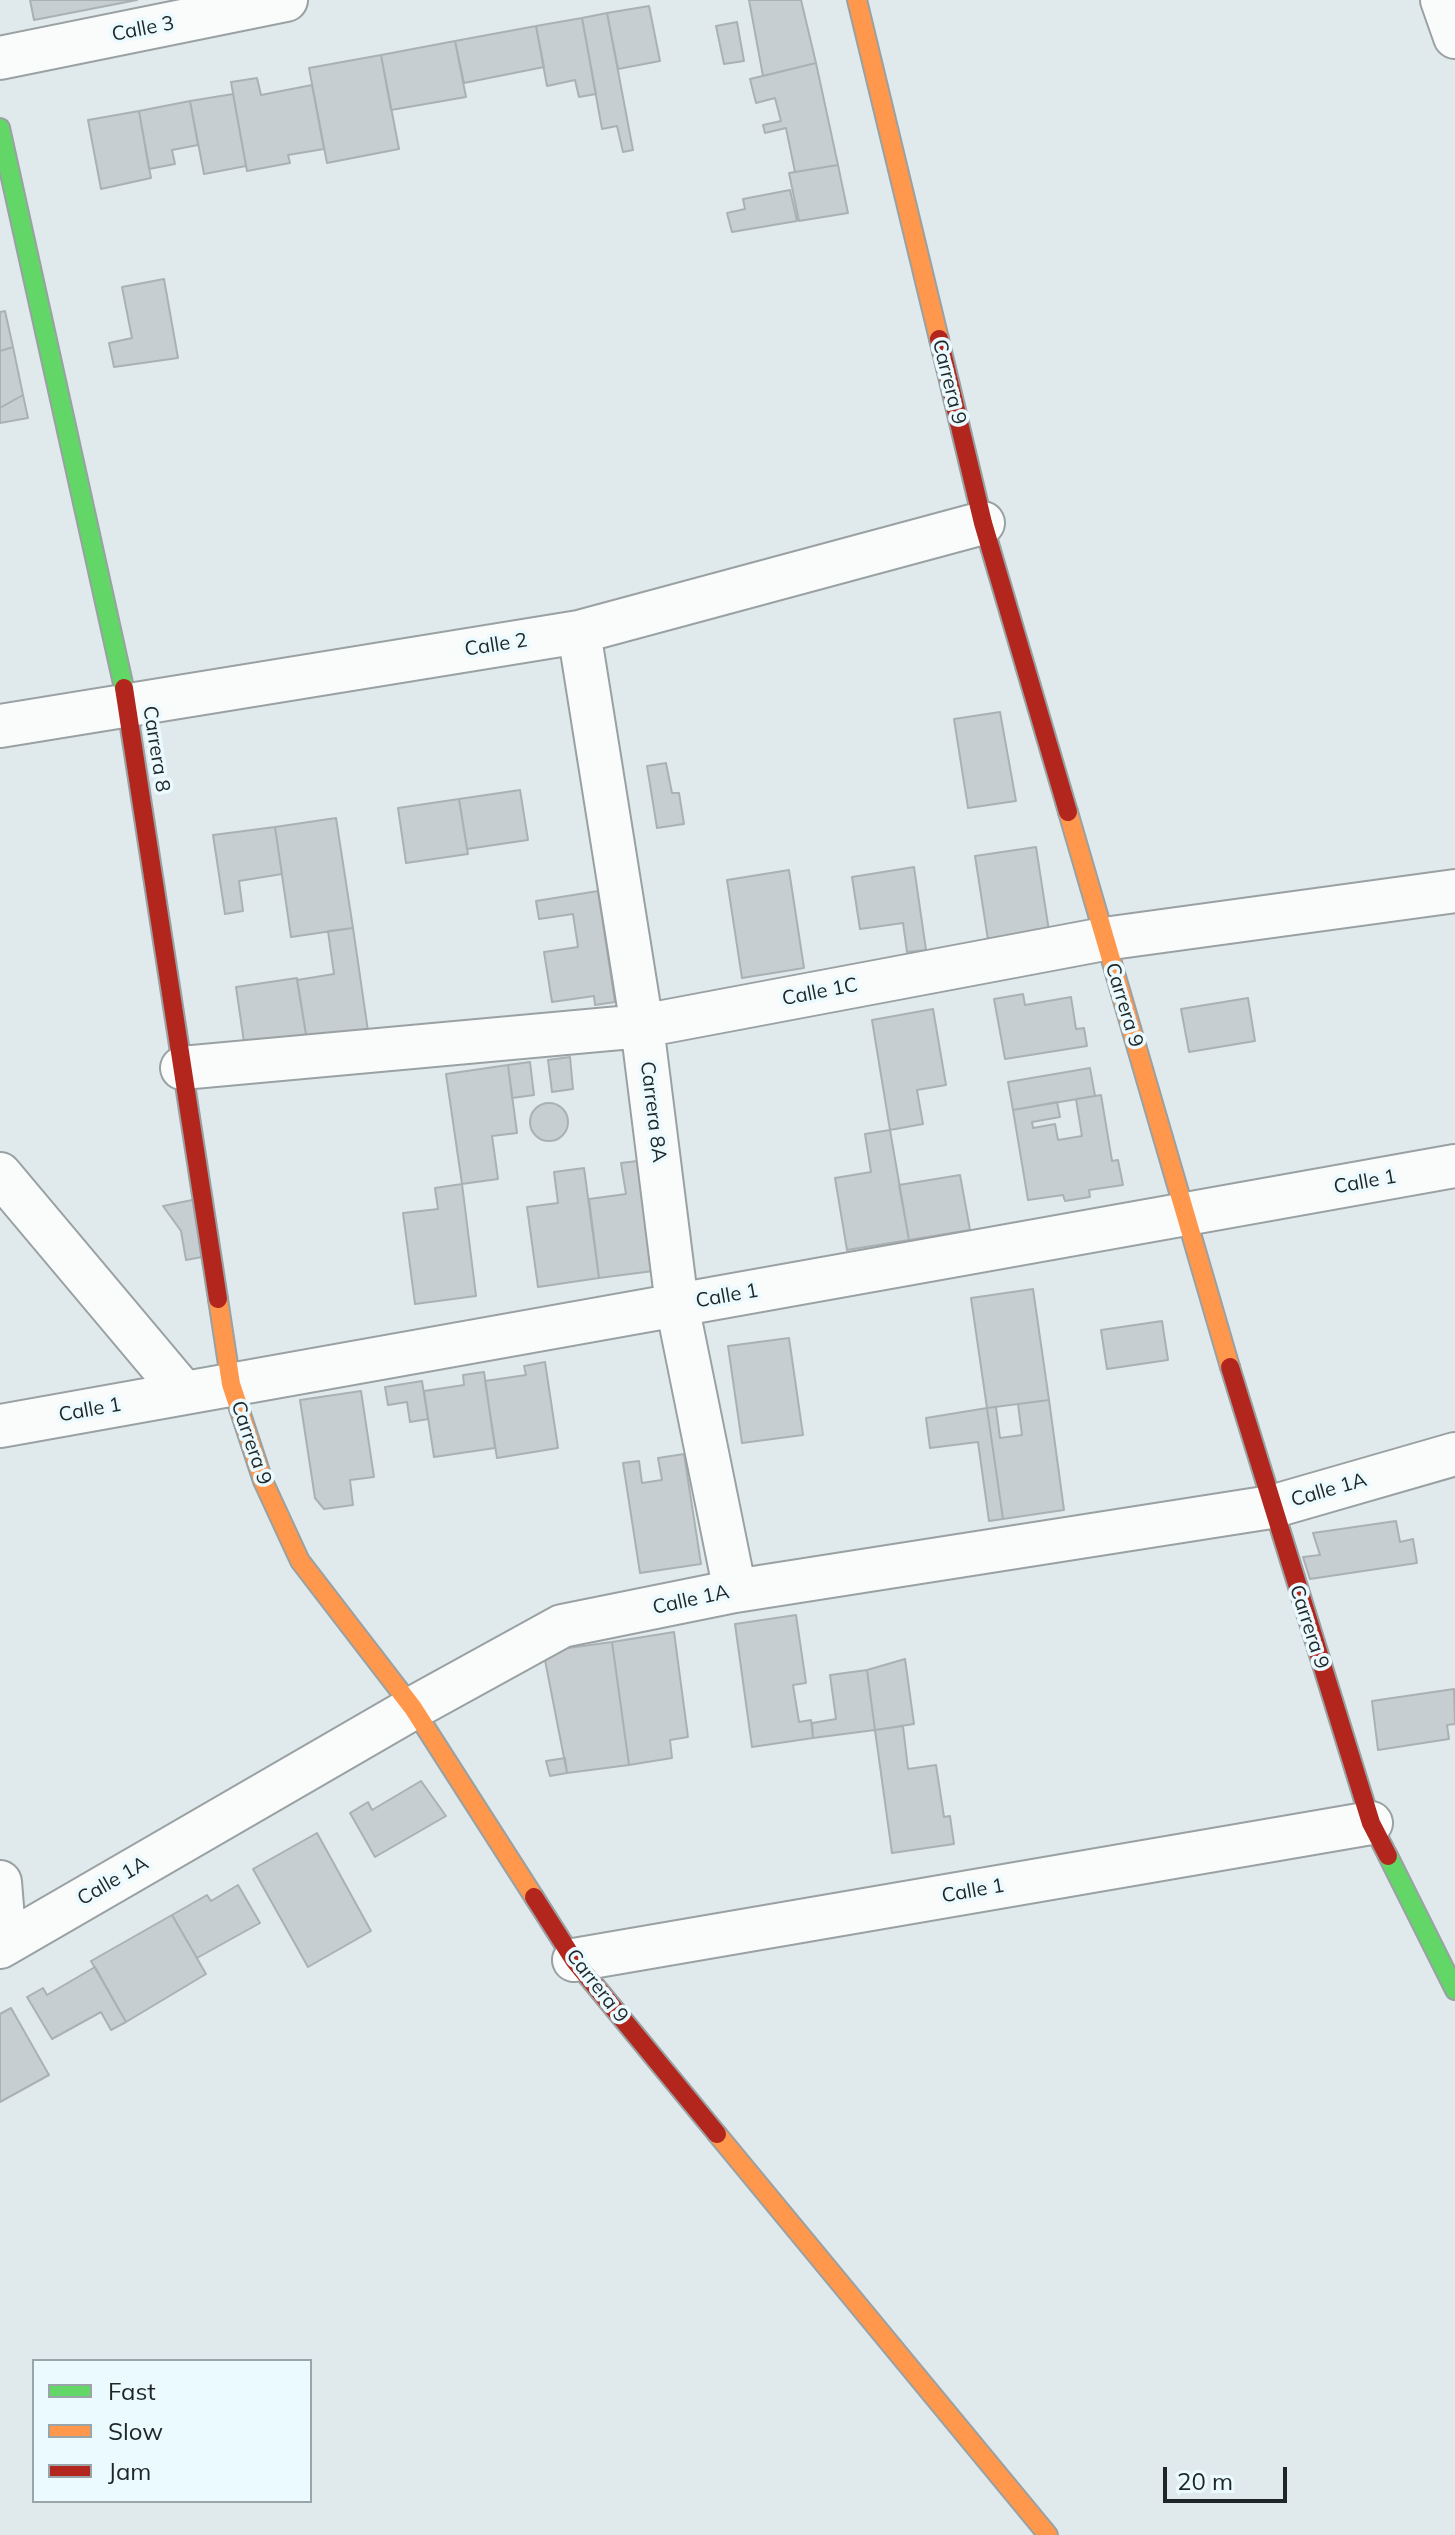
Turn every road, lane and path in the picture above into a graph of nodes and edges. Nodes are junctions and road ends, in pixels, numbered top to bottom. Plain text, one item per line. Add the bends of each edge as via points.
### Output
1 (286, 0) edge
2 (857, 0) edge
3 (1442, 0) edge
4 (1455, 37) edge
5 (0, 58) edge
6 (0, 128) edge
7 (983, 523) junction
8 (579, 632) junction
9 (128, 706) junction
10 (0, 726) edge
11 (1455, 891) edge
12 (1104, 939) junction
13 (642, 1026) junction
14 (182, 1068) junction
15 (1455, 1166) edge
16 (0, 1174) edge
17 (1187, 1214) junction
18 (677, 1305) junction
19 (231, 1384) junction
20 (184, 1393) junction
21 (0, 1426) edge
22 (1455, 1454) edge
23 (1271, 1507) junction
24 (735, 1591) junction
25 (413, 1708) junction
26 (1371, 1823) junction
27 (0, 1882) edge
28 (2, 1945) edge
29 (574, 1960) junction
30 (1455, 1990) edge
31 (1048, 2535) edge

1 - 5 street, Calle 3
2 - 7 street, Carrera 9
3 - 4 street
6 - 9 street, Carrera 8
7 - 8 street, Calle 2
7 - 12 street, Carrera 9
8 - 9 street, Calle 2
8 - 13 street, Carrera 8A
9 - 10 street, Calle 2
9 - 14 street, Carrera 8
11 - 12 street, Calle 1C
12 - 13 street, Calle 1C
12 - 17 street, Carrera 9
13 - 14 street, Calle 1C
13 - 18 street, Carrera 8A
14 - 19 street, Carrera 8
15 - 17 street, Calle 1
16 - 20 street
17 - 18 street, Calle 1
17 - 23 street, Carrera 9
18 - 19 street, Calle 1
18 - 24 street, Carrera 8A
19 - 20 street, Calle 1
19 - 25 street, Carrera 9 via 263,1481 300,1561
20 - 21 street, Calle 1
22 - 23 street, Calle 1A
23 - 24 street, Calle 1A
23 - 26 street, Carrera 9
24 - 25 street, Calle 1A via 562,1626
25 - 28 street, Calle 1A
25 - 29 street, Carrera 9
26 - 29 street, Calle 1
26 - 30 street, Carrera 9
27 - 28 street
29 - 31 street, Carrera 9

